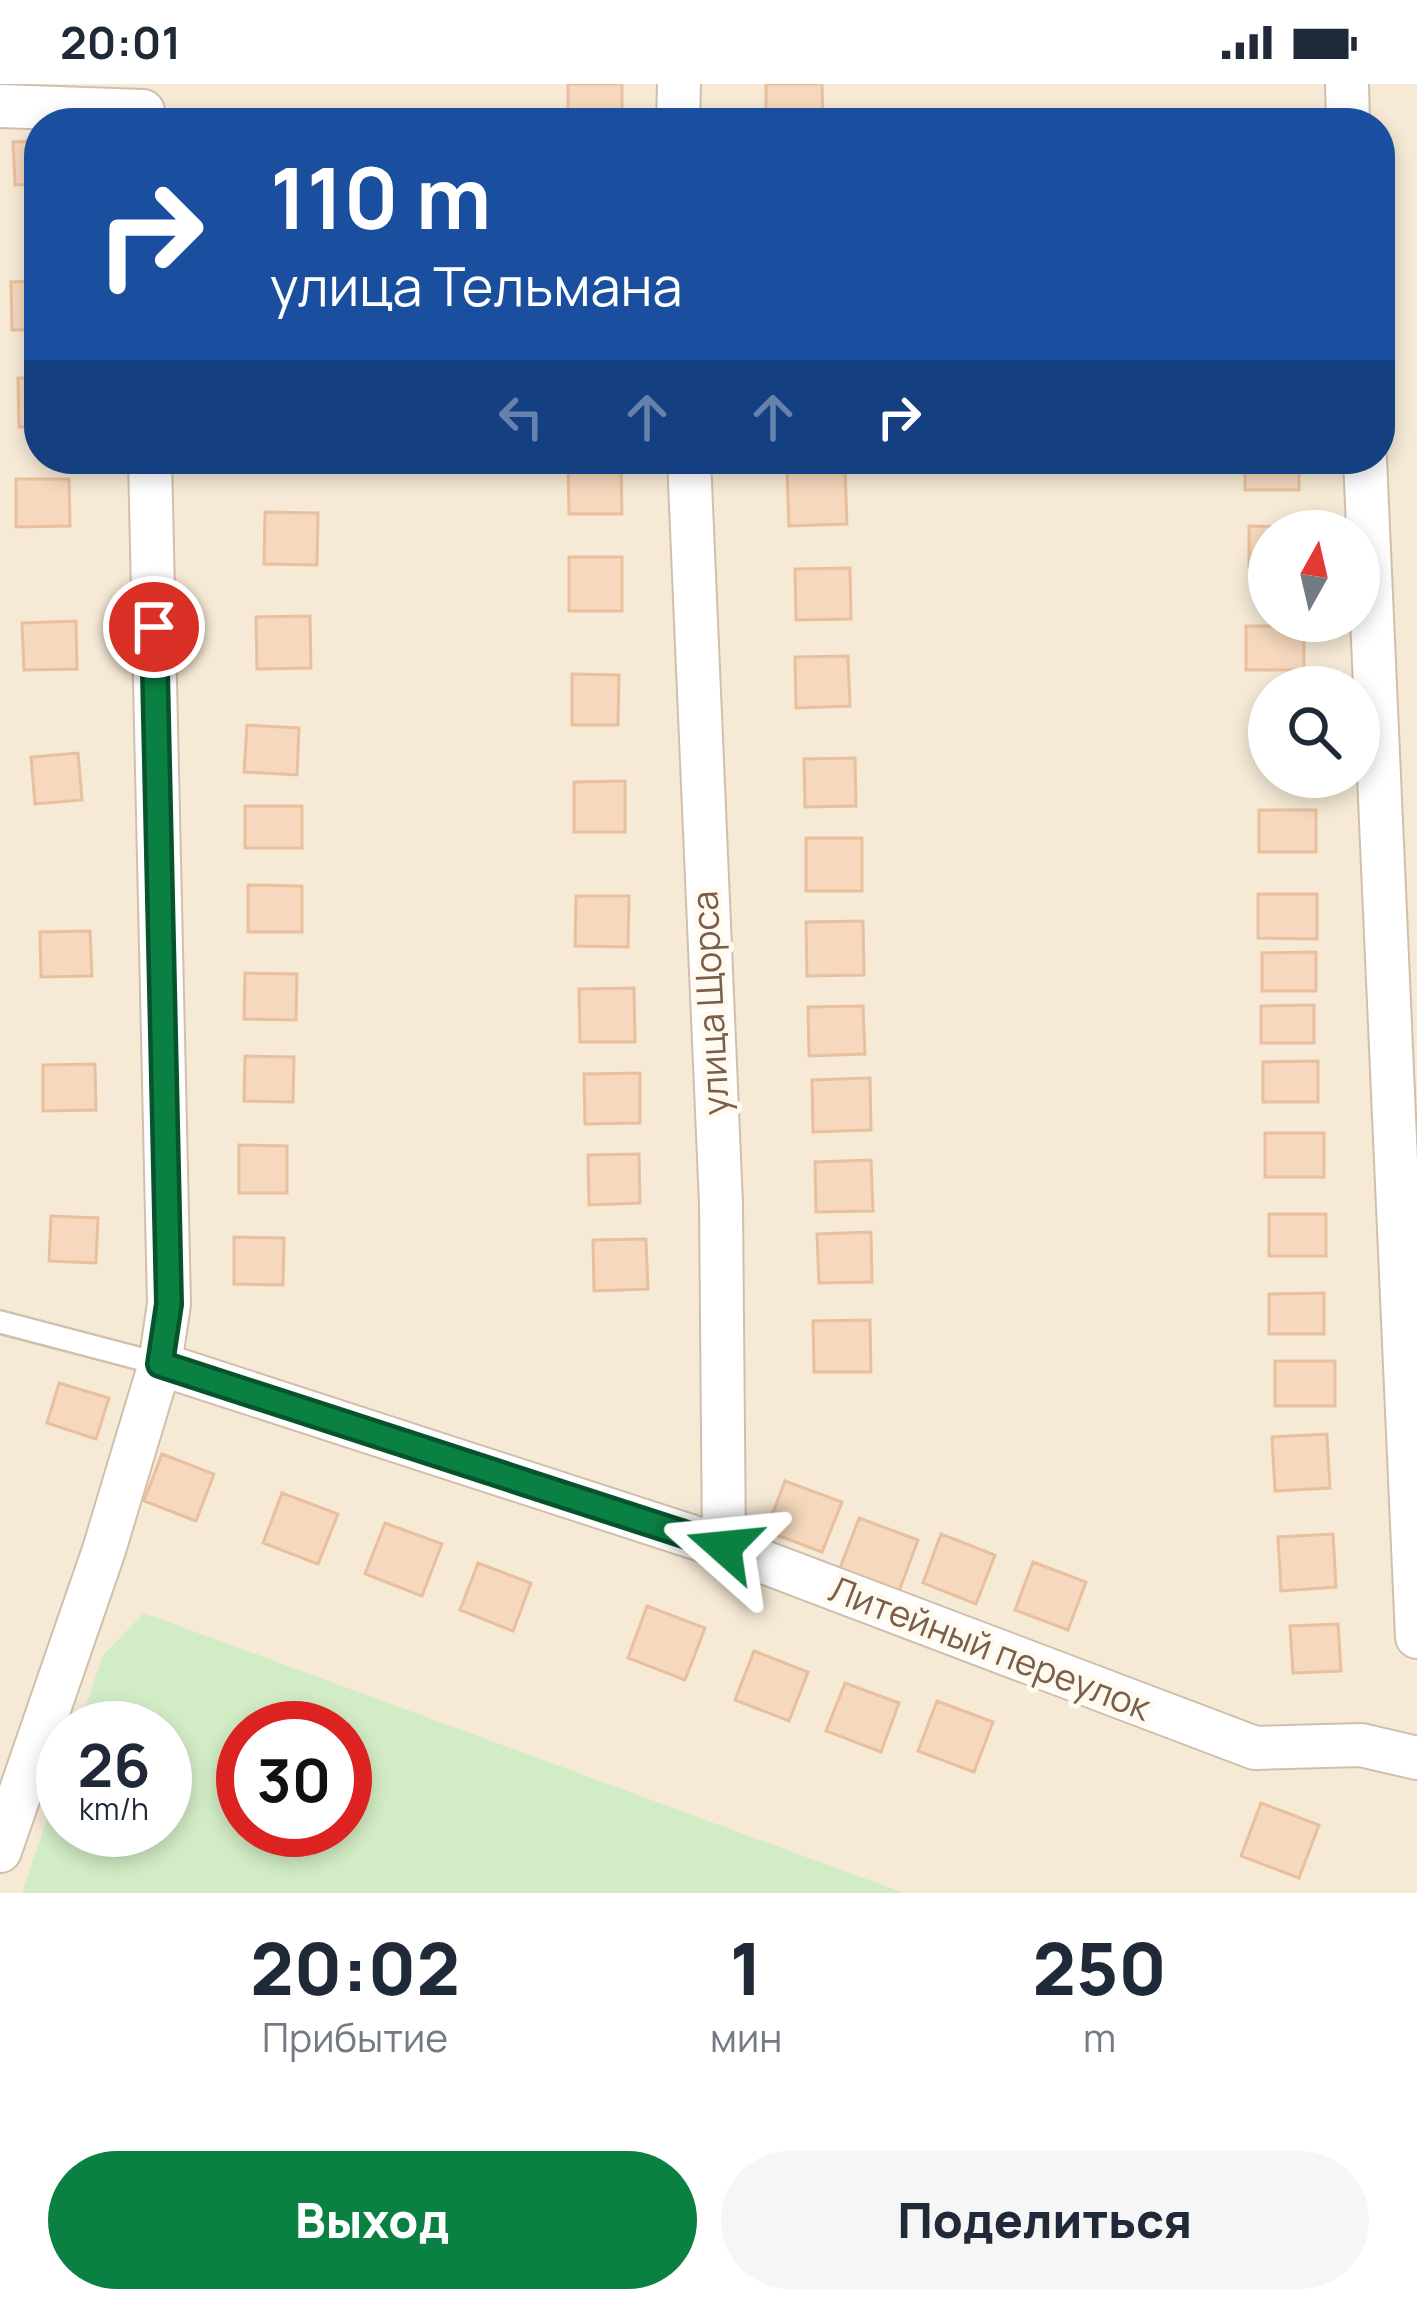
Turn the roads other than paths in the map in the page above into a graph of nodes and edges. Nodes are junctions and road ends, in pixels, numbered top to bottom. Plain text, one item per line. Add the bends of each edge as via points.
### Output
1 (0, 106) edge
2 (142, 106) edge
3 (150, 474) edge
4 (690, 474) edge
5 (1366, 474) edge
6 (0, 1322) edge
7 (160, 1364) junction
8 (724, 1547) junction
9 (1417, 1637) edge
10 (1417, 1758) edge
11 (0, 1851) edge

1 - 2 street
3 - 7 street via 169,1304
4 - 8 street, улица Щорса via 721,1204
5 - 9 street
6 - 7 lane
7 - 8 street, Литейный переулок
7 - 11 street
8 - 10 street, Литейный переулок via 1255,1748 1361,1745

